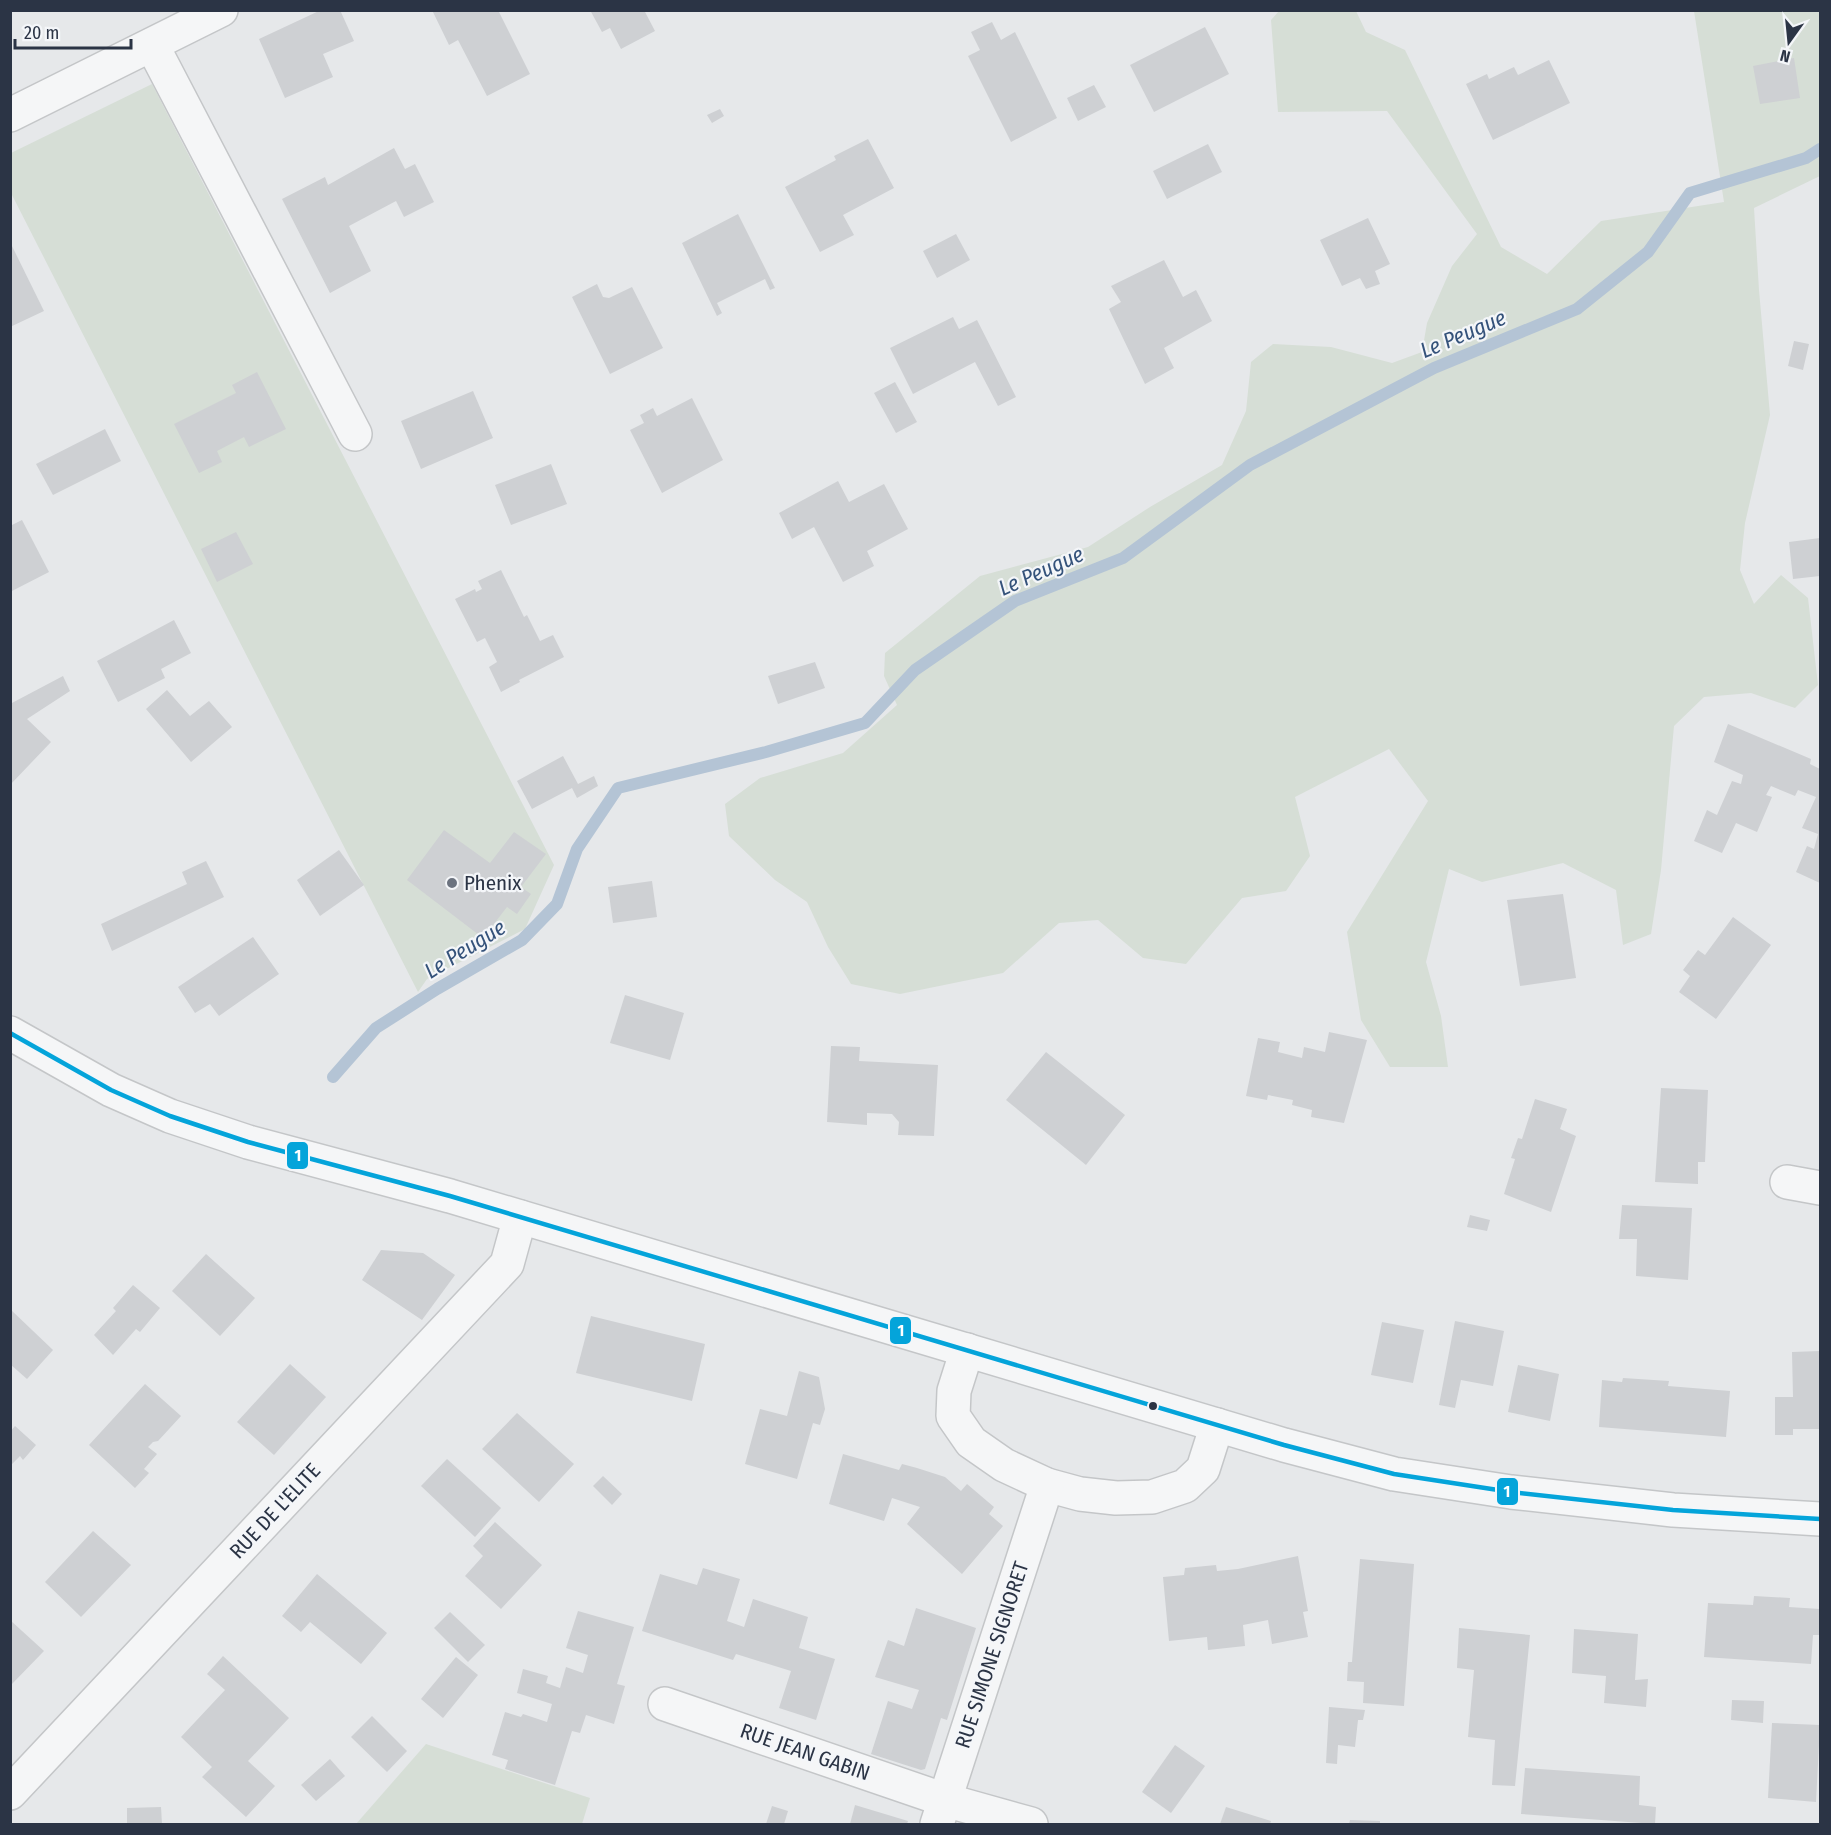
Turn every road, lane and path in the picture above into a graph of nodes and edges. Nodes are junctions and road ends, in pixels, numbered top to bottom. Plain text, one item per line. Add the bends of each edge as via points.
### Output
1 (221, 10) edge
2 (152, 45) junction
3 (10, 115) edge
4 (355, 434) dead end
5 (10, 1033) edge
6 (1787, 1182) dead end
7 (1821, 1188) edge
8 (520, 1217) junction
9 (967, 1350) junction
10 (1217, 1425) junction
11 (1047, 1485) junction
12 (1821, 1519) edge
13 (665, 1704) dead end
14 (10, 1793) edge
15 (941, 1812) edge
16 (1031, 1824) edge

1 - 2 street
2 - 3 street
2 - 4 street
5 - 8 street via 111,1090 170,1116 248,1142
6 - 7 street
8 - 9 street
8 - 14 street, RUE DE L'ELITE via 507,1264
9 - 10 street
9 - 11 street via 954,1391 953,1416 971,1442 1004,1465
10 - 11 street via 1203,1469 1185,1486 1152,1497 1116,1498
10 - 12 street via 1394,1474 1620,1505
11 - 15 street, RUE SIMONE SIGNORET
13 - 15 street, RUE JEAN GABIN
15 - 16 street, RUE JEAN GABIN

